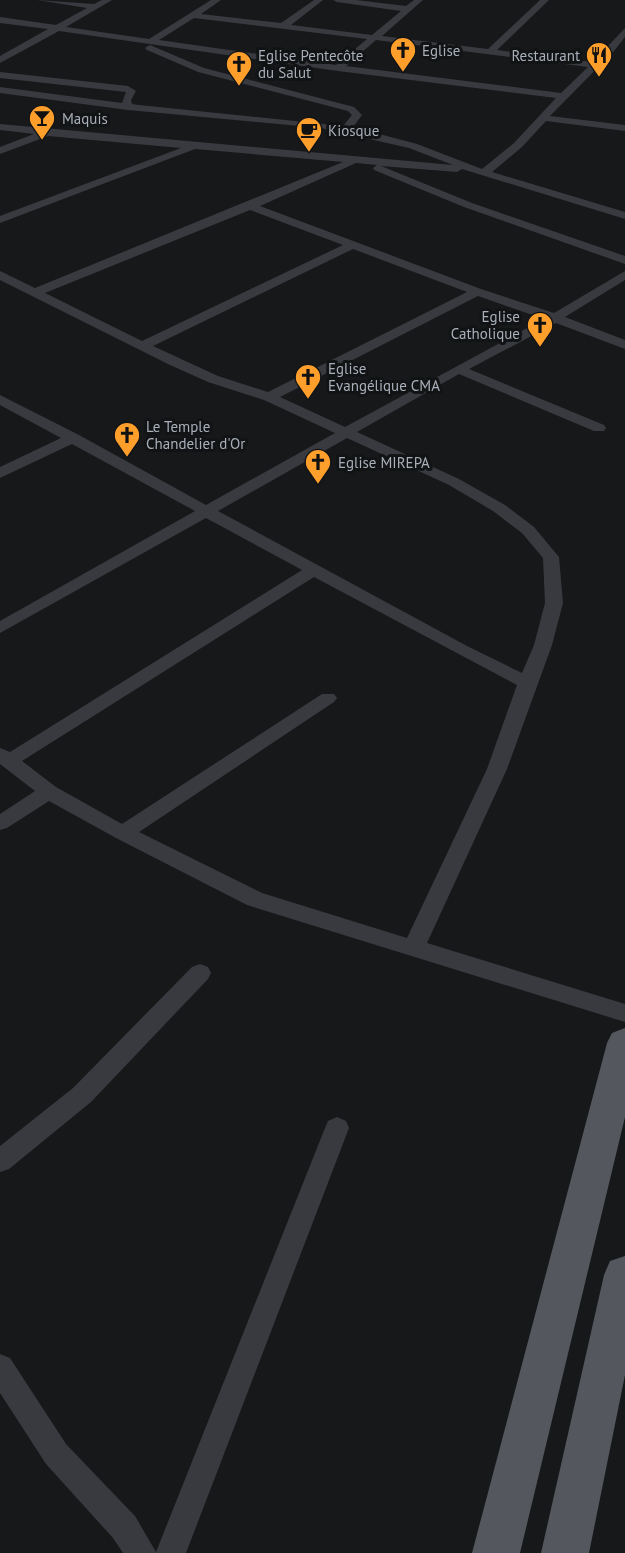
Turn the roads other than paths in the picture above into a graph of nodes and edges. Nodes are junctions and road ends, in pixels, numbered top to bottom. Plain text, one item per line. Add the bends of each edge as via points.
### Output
1 (41, 0) edge
2 (108, 0) edge
3 (217, 0) edge
4 (319, 0) edge
5 (337, 0) edge
6 (419, 0) edge
7 (545, 0) edge
8 (95, 7) junction
9 (407, 9) junction
10 (192, 15) junction
11 (0, 20) edge
12 (283, 26) junction
13 (54, 28) junction
14 (625, 31) edge
15 (373, 37) junction
16 (126, 39) junction
17 (150, 42) junction
18 (621, 43) edge
19 (490, 52) junction
20 (2, 57) edge
21 (596, 65) junction
22 (338, 68) junction
23 (0, 75) edge
24 (0, 90) edge
25 (563, 96) junction
26 (128, 107) junction
27 (544, 118) junction
28 (0, 127) edge
29 (625, 128) edge
30 (346, 129) junction
31 (46, 133) junction
32 (196, 146) junction
33 (0, 151) edge
34 (355, 161) junction
35 (368, 162) junction
36 (481, 172) junction
37 (250, 206) junction
38 (625, 216) edge
39 (0, 220) edge
40 (353, 245) junction
41 (625, 260) edge
42 (0, 275) edge
43 (625, 275) edge
44 (36, 292) junction
45 (477, 292) junction
46 (555, 318) junction
47 (144, 345) junction
48 (625, 345) edge
49 (458, 369) junction
50 (269, 397) junction
51 (0, 399) edge
52 (599, 429) dead end
53 (345, 433) junction
54 (74, 438) junction
55 (0, 473) edge
56 (207, 511) junction
57 (315, 569) junction
58 (0, 628) edge
59 (527, 683) junction
60 (328, 698) dead end
61 (4, 758) edge
62 (49, 792) junction
63 (0, 823) edge
64 (123, 833) junction
65 (414, 947) junction
66 (200, 973) dead end
67 (625, 1013) edge
68 (625, 1043) edge
69 (337, 1128) dead end
70 (0, 1161) edge
71 (623, 1292) edge
72 (0, 1368) edge
73 (141, 1553) edge
74 (171, 1553) edge
75 (496, 1553) edge
76 (565, 1553) edge

1 - 8 street
2 - 8 street
3 - 10 street
4 - 12 street
5 - 9 street
6 - 9 street
7 - 19 street
8 - 13 street
9 - 15 street
10 - 12 street
10 - 17 street
11 - 13 street
12 - 15 street
13 - 16 street
13 - 20 street
14 - 18 street
15 - 19 street
15 - 22 street
16 - 17 street
16 - 30 street via 201,70 351,110 357,115
17 - 22 street
18 - 21 street
19 - 21 street
21 - 25 street
22 - 25 street
23 - 26 street via 128,89
24 - 26 street
25 - 27 street
26 - 30 street
27 - 29 street
27 - 36 street via 508,157
28 - 31 street
30 - 36 street via 412,146
31 - 32 street
31 - 33 street
32 - 34 street
32 - 39 street
34 - 35 street
34 - 37 street
35 - 36 street
35 - 41 street via 468,205
36 - 38 street
37 - 40 street
37 - 44 street
40 - 45 street
40 - 47 street
42 - 44 street
43 - 46 street
44 - 47 street
45 - 46 street
45 - 50 street
46 - 48 street
46 - 49 street
47 - 50 street via 213,379
49 - 52 street
49 - 53 street
50 - 53 street
51 - 54 street
53 - 56 street
53 - 59 street via 499,508 528,530 551,557 554,603 543,645
54 - 55 street
54 - 56 street
56 - 57 street
56 - 58 street
57 - 59 street
57 - 61 street
59 - 65 street via 497,769
60 - 64 street
61 - 62 street
62 - 63 street
62 - 64 street
64 - 65 street via 255,899
65 - 67 street
66 - 70 street via 82,1095
68 - 75 main road
69 - 74 street
71 - 76 main road
72 - 73 street via 56,1454 124,1527

